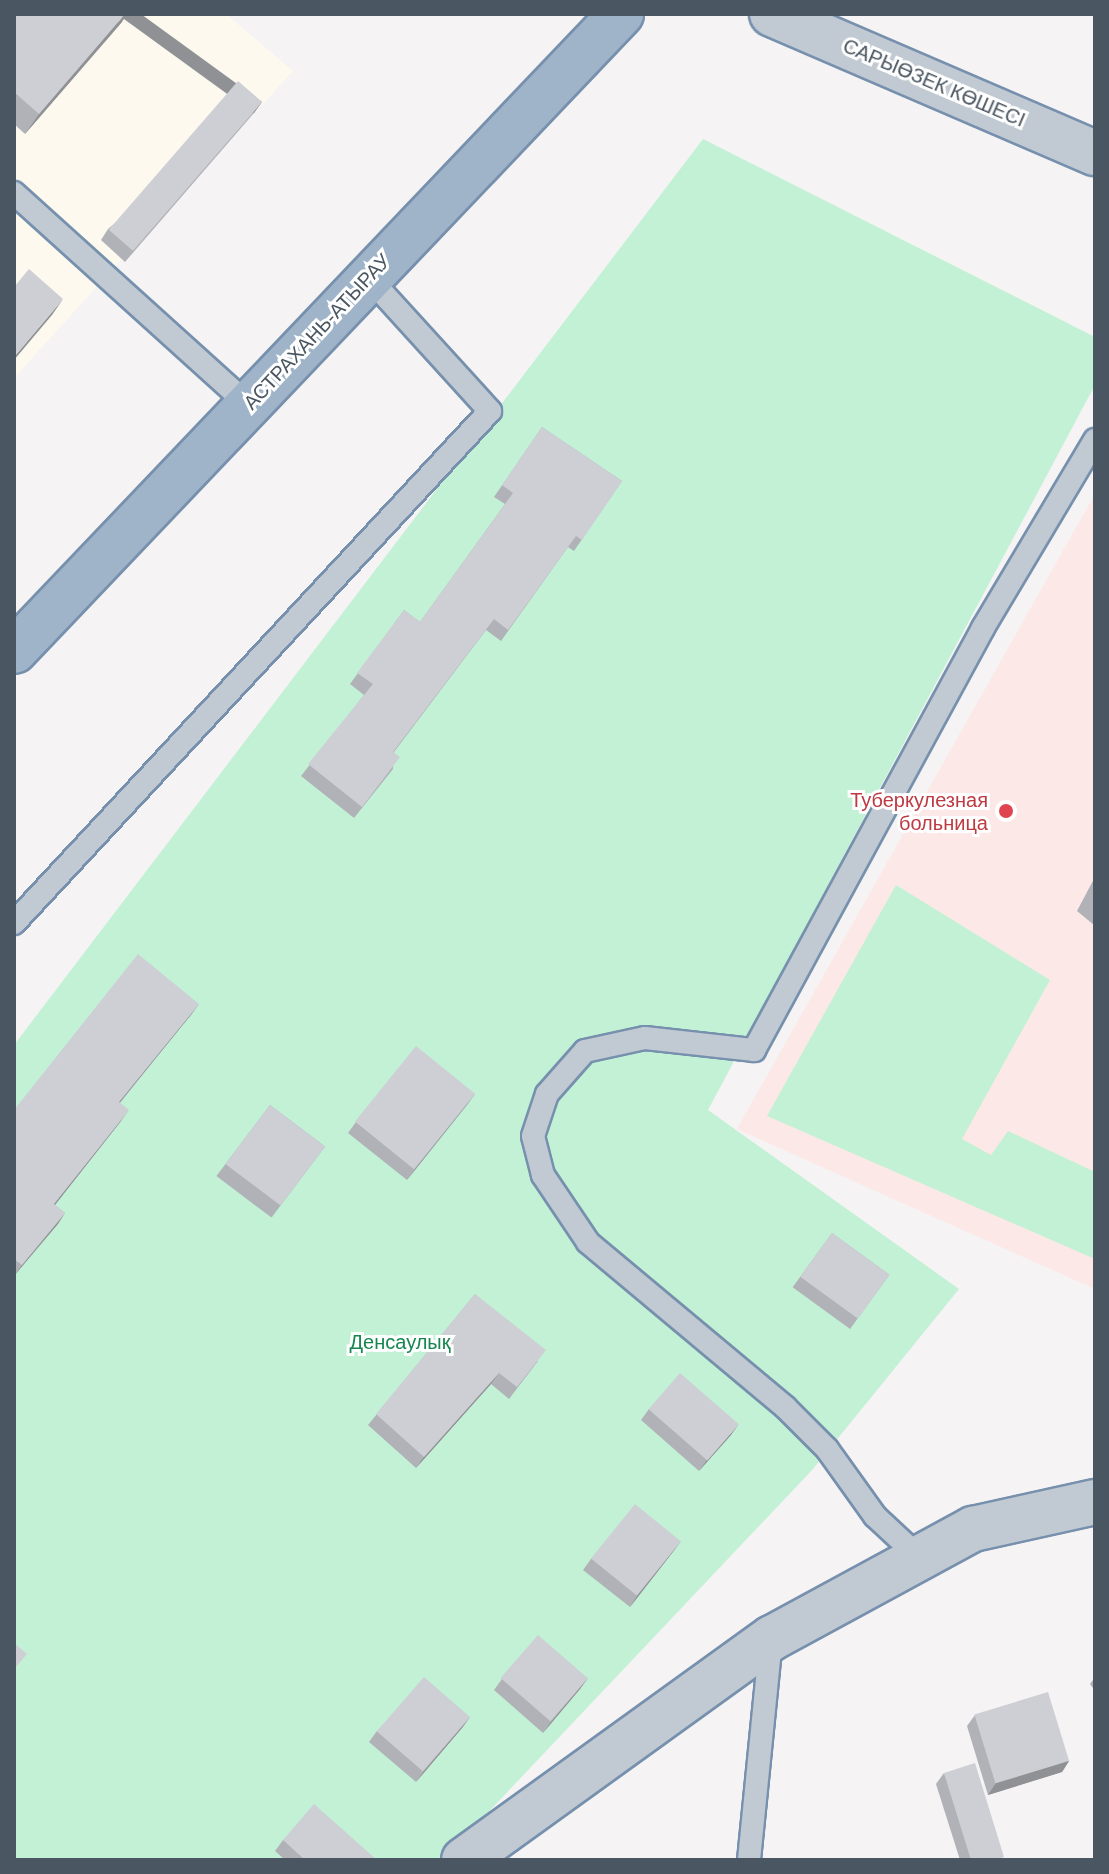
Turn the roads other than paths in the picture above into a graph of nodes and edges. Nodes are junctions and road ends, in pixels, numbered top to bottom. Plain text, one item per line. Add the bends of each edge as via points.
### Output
1 (621, 14) edge
2 (772, 14) edge
3 (1095, 153) edge
4 (14, 193) edge
5 (368, 277) junction
6 (249, 405) junction
7 (1095, 440) edge
8 (14, 651) edge
9 (14, 923) edge
10 (1095, 1502) edge
11 (920, 1558) junction
12 (772, 1638) junction
13 (464, 1860) edge
14 (749, 1860) edge

1 - 5 highway, АСТРАХАНЬ-АТЫРАУ
2 - 3 street, САРЫӨЗЕК КӨШЕСІ
4 - 6 lane
5 - 6 highway, АСТРАХАНЬ-АТЫРАУ
5 - 9 lane via 490,411
6 - 8 highway, АСТРАХАНЬ-АТЫРАУ
7 - 11 lane via 983,628 754,1050 645,1038 585,1051 547,1094 533,1136 543,1175 588,1242 785,1407 827,1449 875,1516
10 - 11 street via 973,1529
11 - 12 street
12 - 13 street
12 - 14 lane

